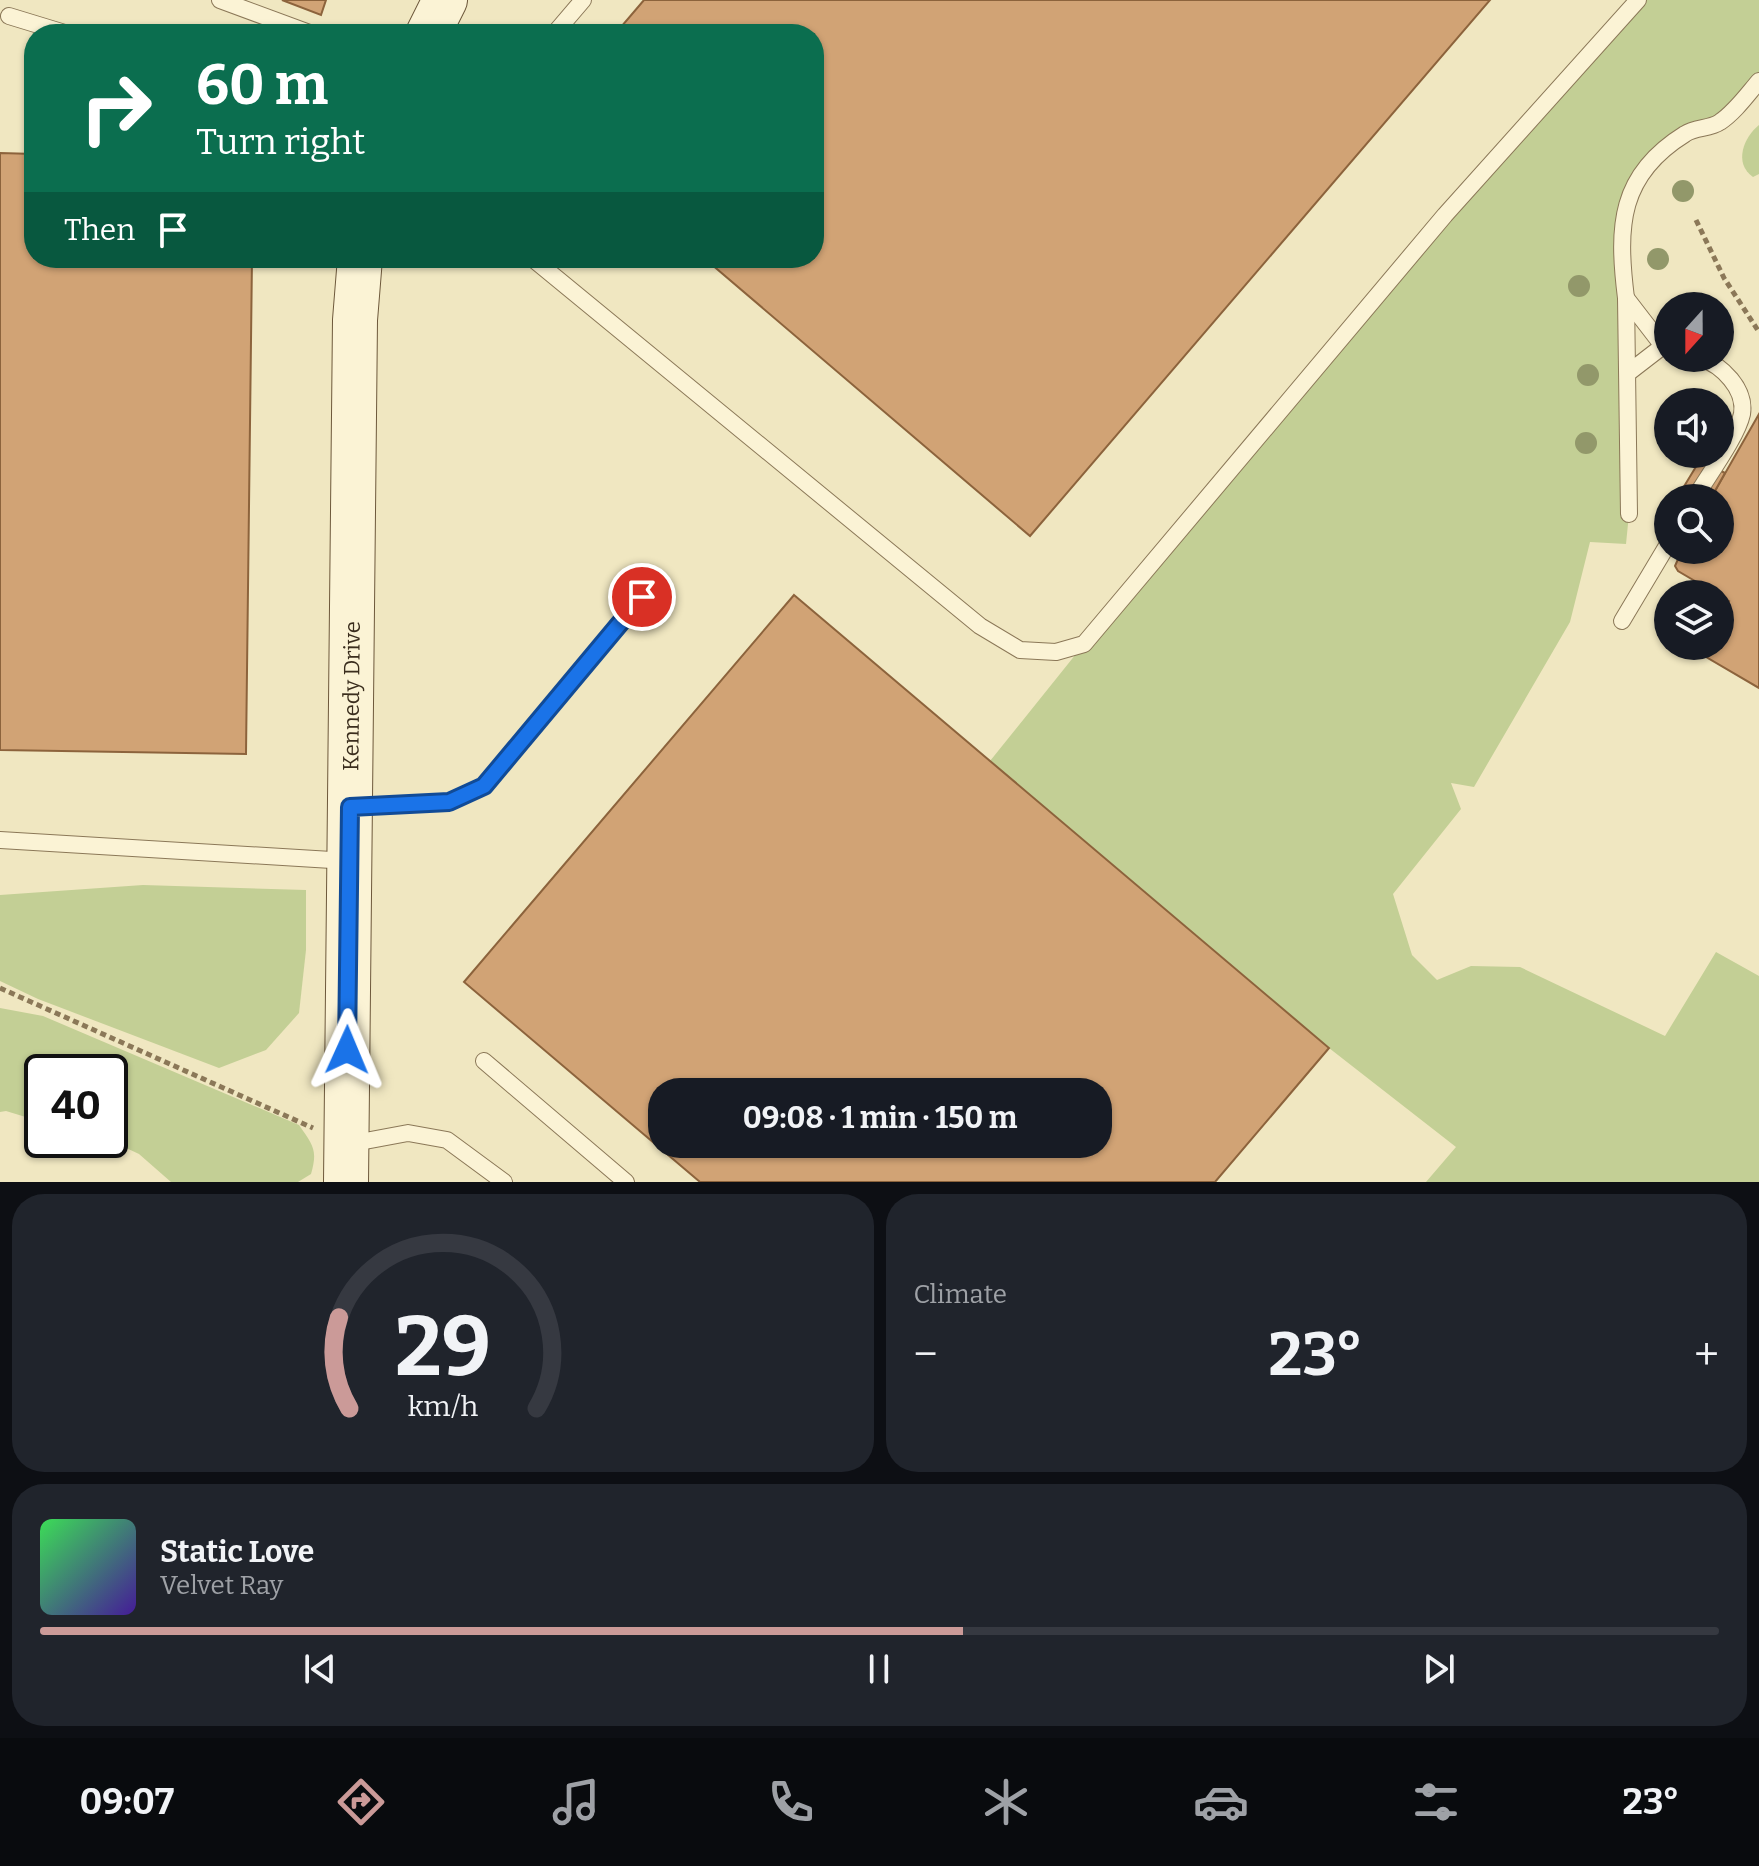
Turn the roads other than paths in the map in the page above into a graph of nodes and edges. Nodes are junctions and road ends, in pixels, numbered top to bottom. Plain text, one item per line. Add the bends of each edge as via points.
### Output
1 (220, 0) edge
2 (445, 0) edge
3 (583, 0) edge
4 (1638, 0) edge
5 (9, 16) dead end
6 (35, 24) edge
7 (285, 24) edge
8 (433, 24) edge
9 (563, 24) edge
10 (1759, 81) edge
11 (1759, 103) edge
12 (1736, 106) junction
13 (359, 268) edge
14 (544, 268) edge
15 (1626, 298) junction
16 (1654, 332) edge
17 (1654, 355) edge
18 (1724, 372) edge
19 (1628, 373) junction
20 (1703, 484) edge
21 (1629, 514) dead end
22 (1656, 564) edge
23 (642, 597) dead end
24 (1622, 621) dead end
25 (350, 807) junction
26 (0, 840) edge
27 (349, 861) junction
28 (484, 1061) dead end
29 (335, 1152) edge
30 (504, 1182) edge
31 (626, 1182) edge

1 - 7 lane
2 - 8 street
3 - 9 lane
4 - 14 lane via 1445,215 1084,644 1056,652 1020,650 980,626
5 - 6 lane
10 - 12 lane
11 - 12 lane
12 - 15 lane via 1718,124 1687,132 1647,163 1630,191 1623,238
13 - 25 street, Kennedy Drive
15 - 16 lane
15 - 19 lane
17 - 19 lane
18 - 20 lane via 1735,380 1742,413
19 - 21 lane
22 - 24 lane
23 - 25 lane via 484,786 449,802
25 - 27 street, Kennedy Drive
26 - 27 lane
27 - 29 street, Kennedy Drive
28 - 31 lane
29 - 30 lane via 408,1133 447,1140

